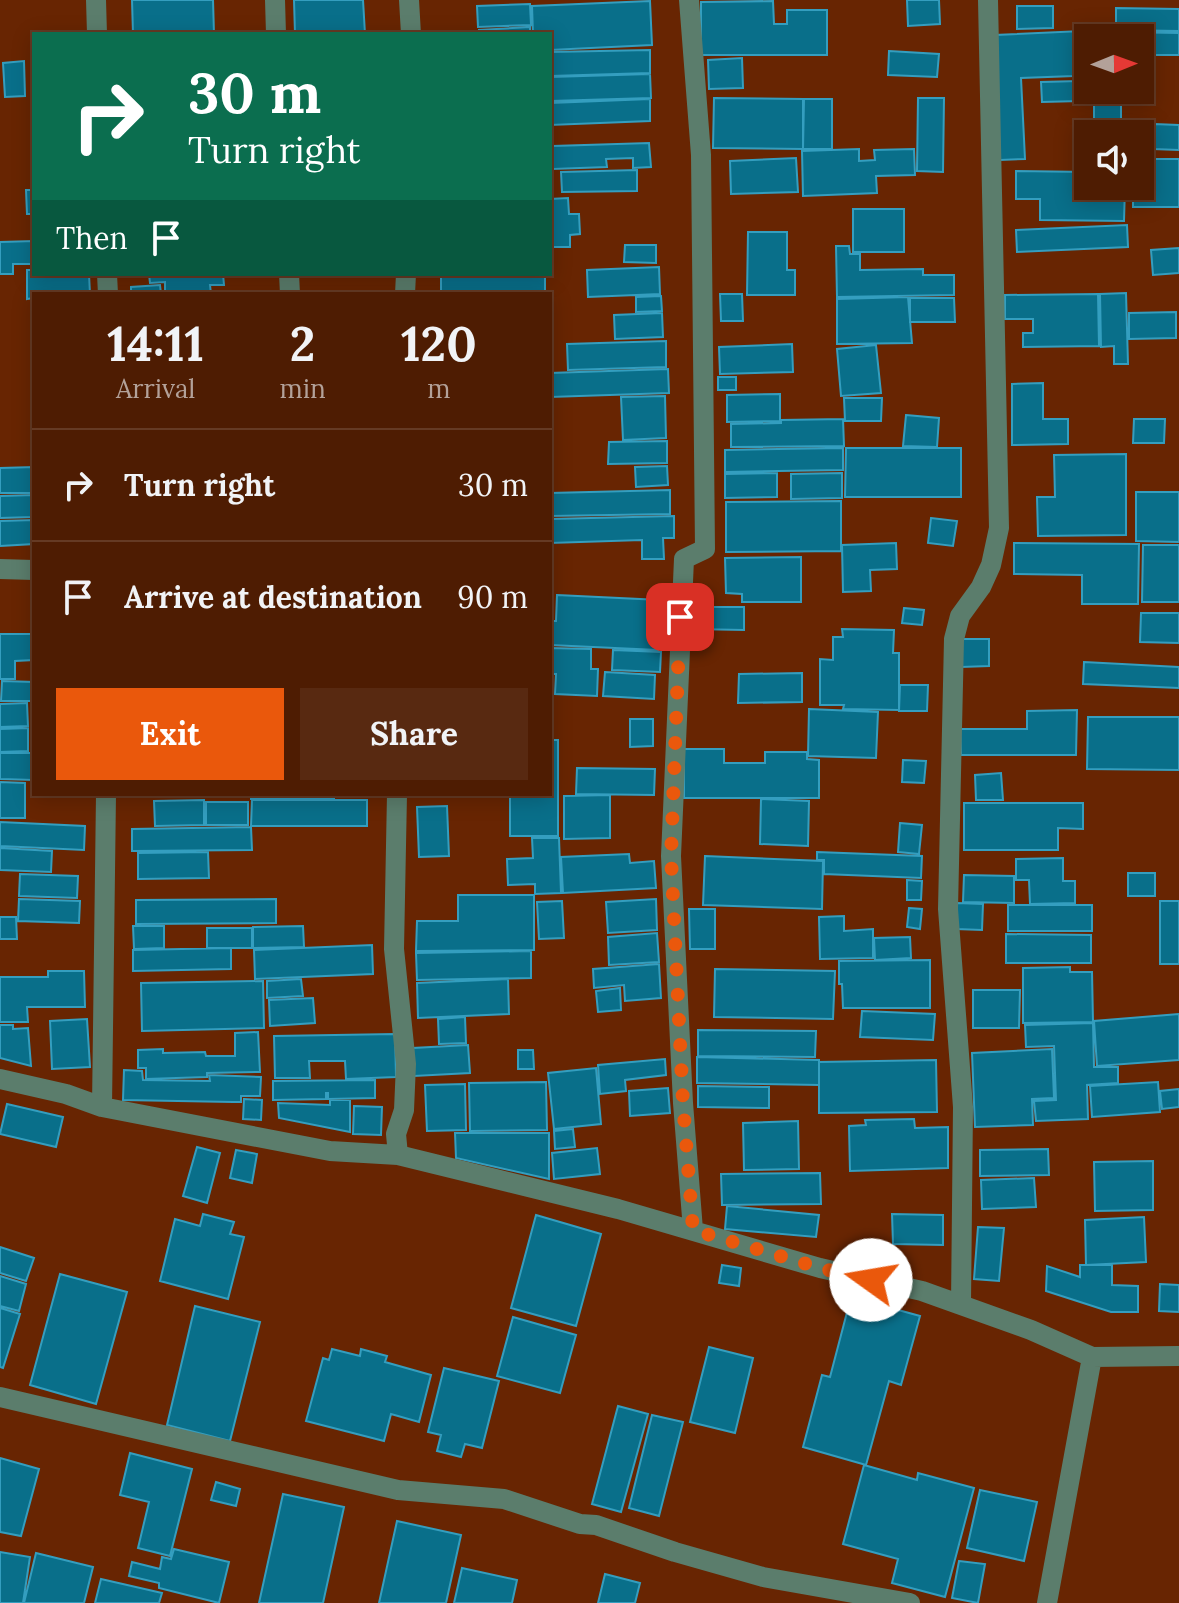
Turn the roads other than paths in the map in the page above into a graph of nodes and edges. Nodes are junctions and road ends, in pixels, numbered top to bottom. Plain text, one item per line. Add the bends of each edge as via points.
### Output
1 (96, 0) edge
2 (275, 0) edge
3 (409, 0) edge
4 (689, 0) edge
5 (988, 0) edge
6 (97, 32) edge
7 (276, 32) edge
8 (411, 32) edge
9 (0, 569) edge
10 (32, 570) edge
11 (106, 796) edge
12 (397, 796) edge
13 (0, 1079) edge
14 (102, 1107) junction
15 (398, 1155) junction
16 (693, 1230) junction
17 (961, 1304) junction
18 (1179, 1356) edge
19 (1092, 1357) junction
20 (0, 1397) edge
21 (910, 1603) edge
22 (1047, 1603) edge

1 - 6 street
2 - 7 street
3 - 8 street
4 - 16 street via 701,155 705,549 684,559 671,856
5 - 17 street via 999,528 991,565 960,616 954,639 948,909 963,1107
9 - 10 street
11 - 14 street
12 - 15 street via 394,949 406,1064
13 - 14 street
14 - 15 street via 330,1151
15 - 16 street
16 - 17 street
17 - 19 street
18 - 19 street
19 - 22 street
20 - 21 street via 398,1490 504,1499 763,1577

